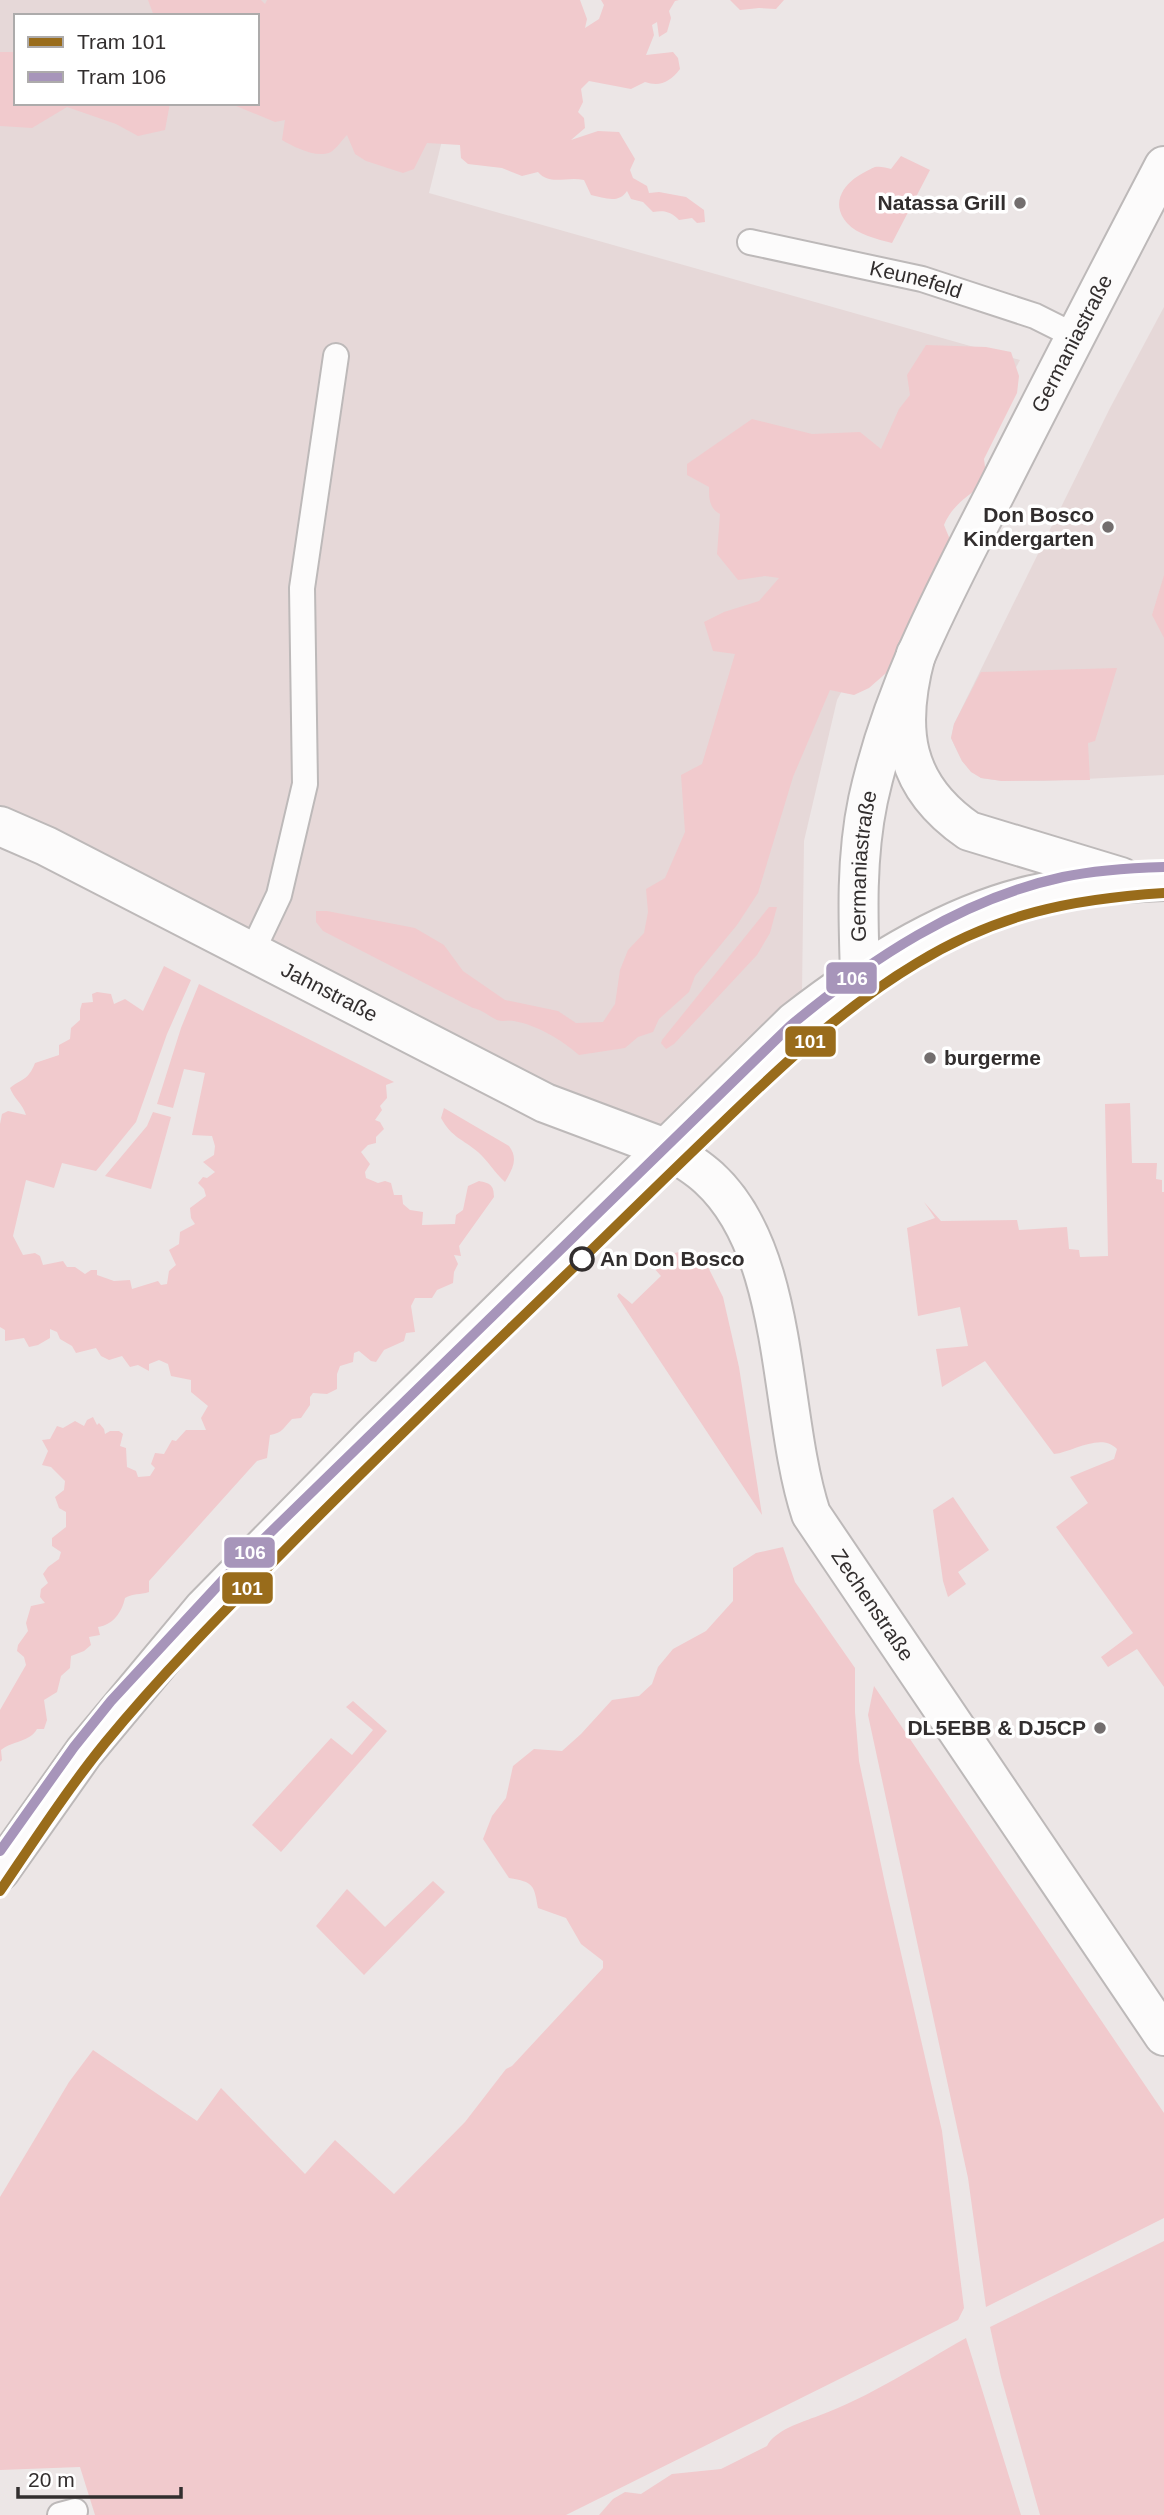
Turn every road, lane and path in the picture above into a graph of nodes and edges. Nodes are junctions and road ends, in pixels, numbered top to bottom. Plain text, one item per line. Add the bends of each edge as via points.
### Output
1 (1164, 166) edge
2 (750, 242) dead end
3 (1075, 336) junction
4 (336, 356) dead end
5 (916, 654) junction
6 (0, 826) edge
7 (1150, 882) edge
8 (252, 951) junction
9 (860, 974) junction
10 (665, 1149) junction
11 (0, 1871) edge
12 (1164, 2036) edge

1 - 3 main road, Germaniastraße
2 - 3 lane, Keunefeld via 922,279 1035,316
3 - 5 main road, Germaniastraße
4 - 8 lane via 302,588 305,784 279,895
5 - 7 main road via 906,702 910,758 939,806 969,831
5 - 9 main road, Germaniastraße via 895,704 868,801 859,878
6 - 8 main road, Jahnstraße
7 - 9 main road via 1092,884 1032,895 941,929
8 - 10 main road, Jahnstraße via 545,1103
9 - 10 main road via 794,1022
10 - 11 main road via 204,1608 84,1752
10 - 12 main road, Zechenstraße via 709,1177 746,1228 769,1297 800,1476 811,1514

